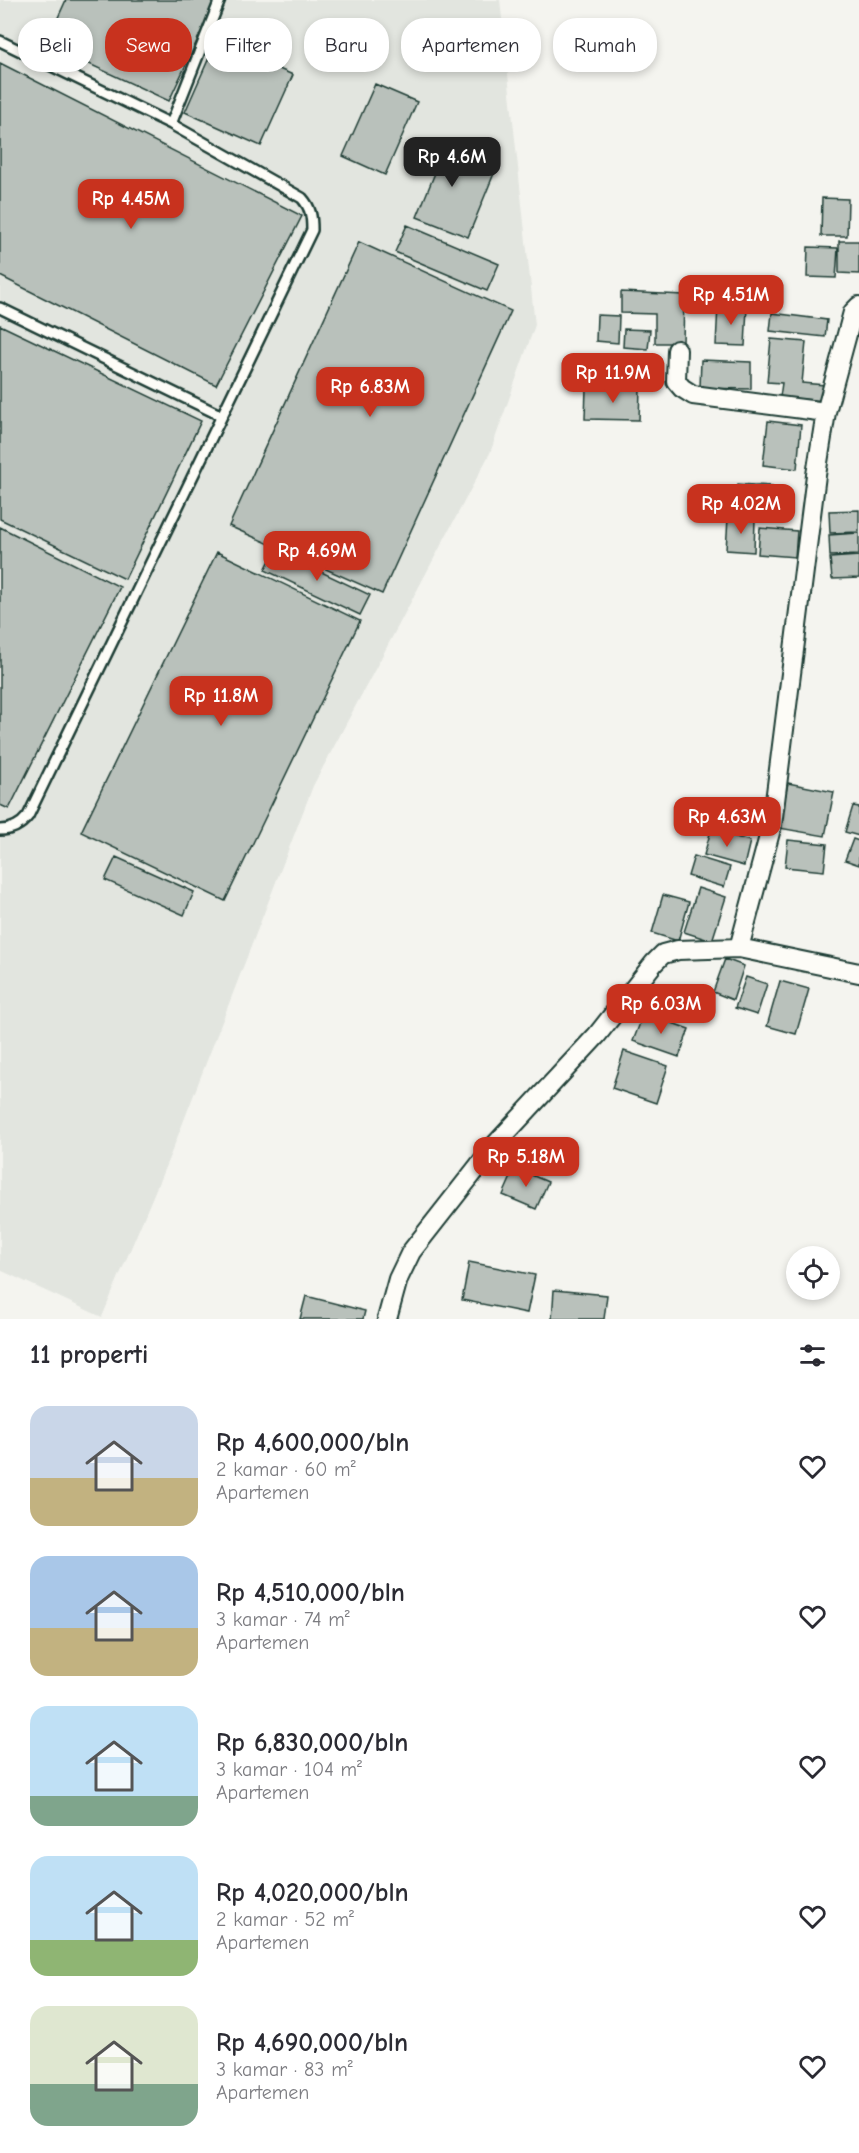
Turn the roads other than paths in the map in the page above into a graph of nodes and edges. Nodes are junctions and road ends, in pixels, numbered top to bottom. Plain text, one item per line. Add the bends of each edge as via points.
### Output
1 (220, 0) edge
2 (0, 42) edge
3 (171, 124) junction
4 (859, 306) edge
5 (0, 308) edge
6 (677, 350) dead end
7 (826, 412) junction
8 (222, 416) junction
9 (0, 830) edge
10 (739, 948) junction
11 (859, 973) edge
12 (387, 1319) edge

1 - 3 lane
2 - 3 lane
3 - 8 lane via 302,198 312,217 312,230
4 - 7 street via 853,312
5 - 8 lane
6 - 7 street via 676,381 693,395
7 - 10 street via 772,825
8 - 9 lane via 28,816 15,826
10 - 11 street
10 - 12 street via 678,950 663,954 654,963 597,1035 495,1145 411,1252 398,1279

